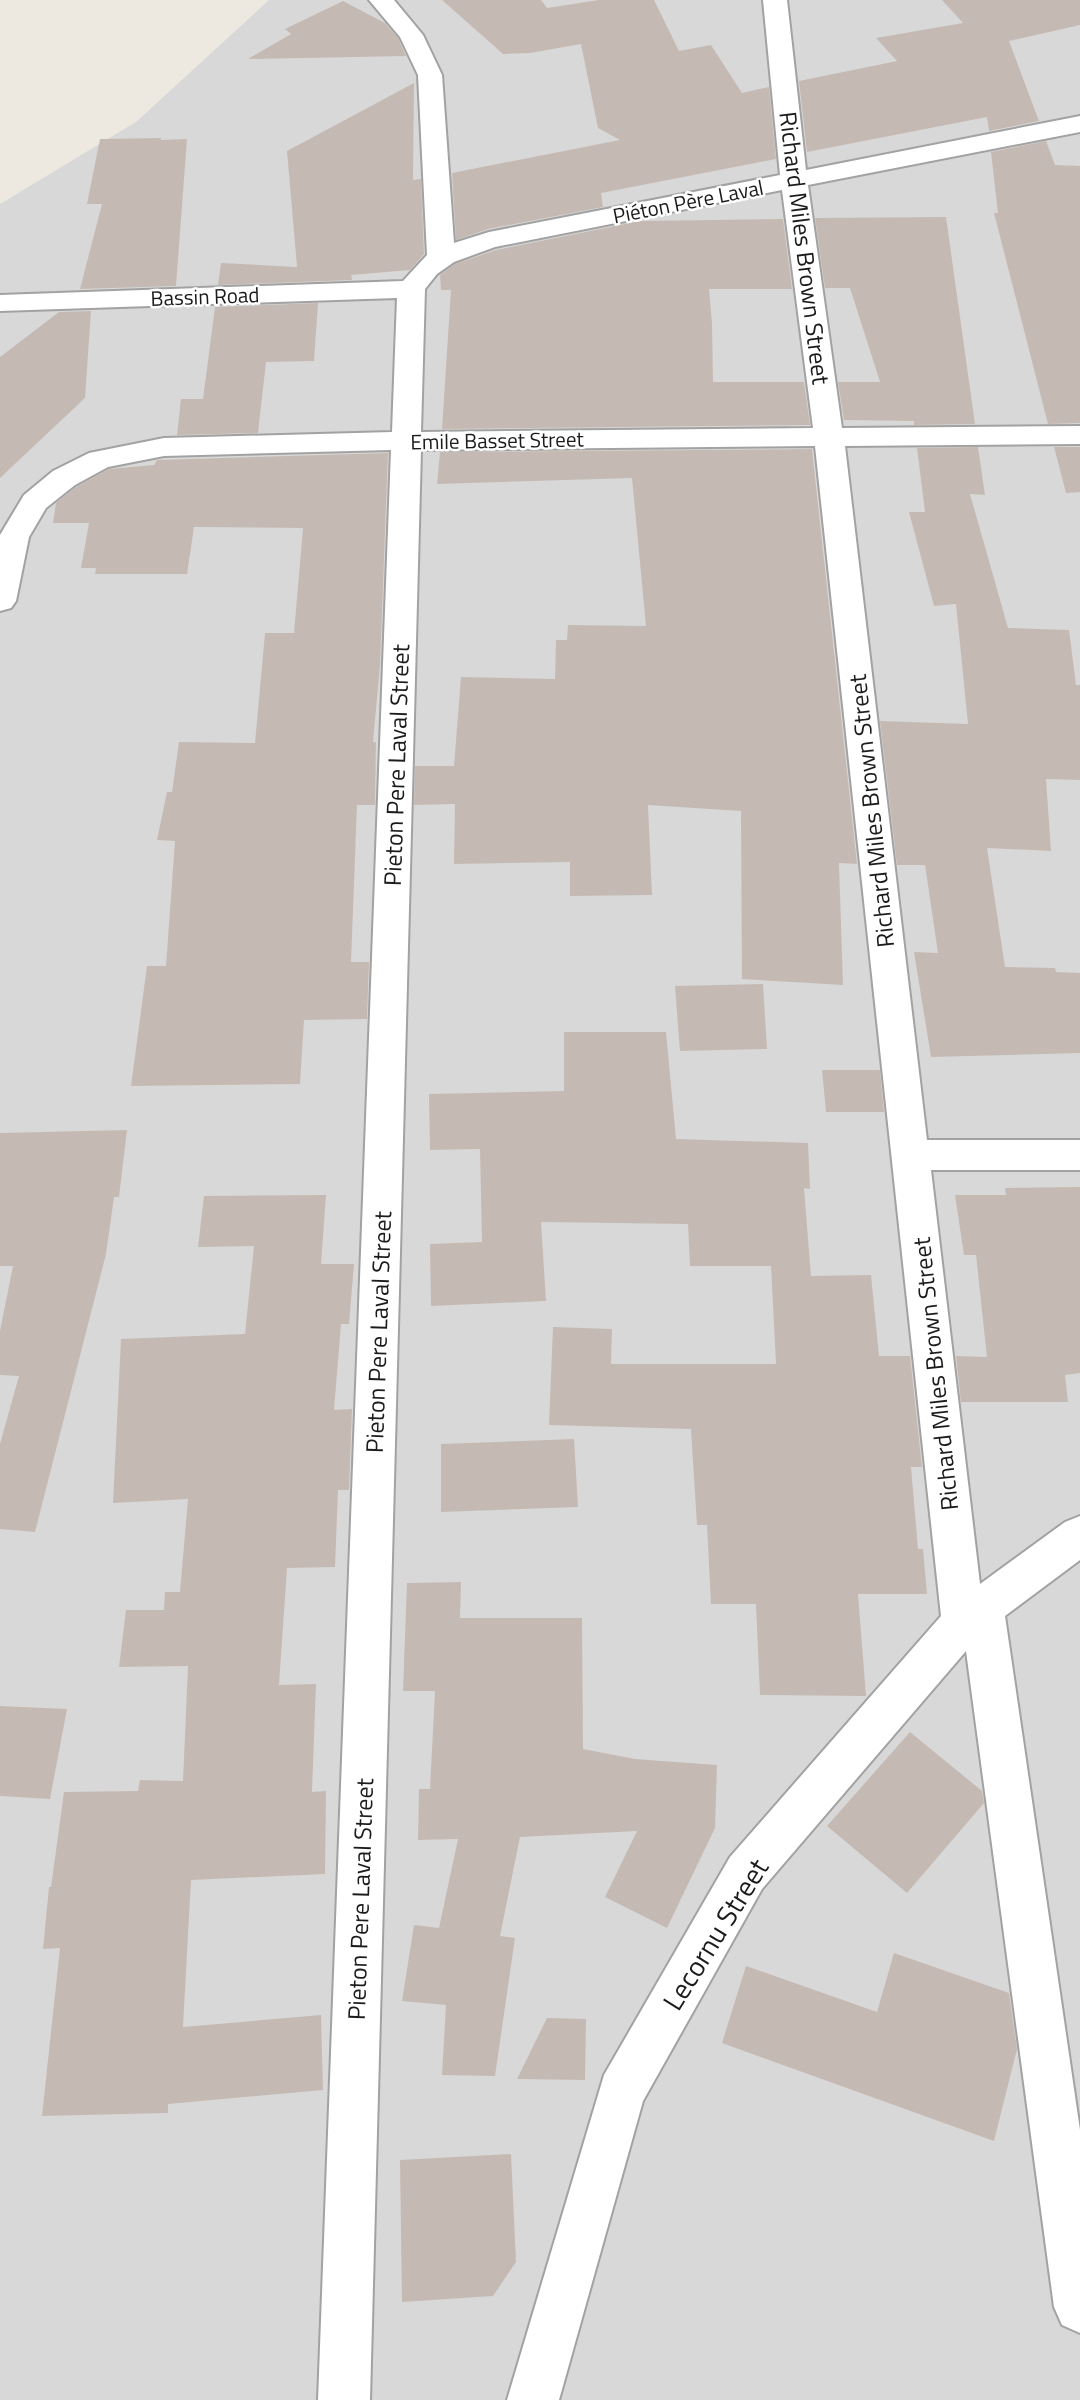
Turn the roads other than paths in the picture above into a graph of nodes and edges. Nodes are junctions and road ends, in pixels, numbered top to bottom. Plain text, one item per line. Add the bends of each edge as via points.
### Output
1 (381, 0) edge
2 (775, 0) edge
3 (1080, 124) edge
4 (794, 180) junction
5 (426, 271) junction
6 (0, 303) edge
7 (1080, 435) edge
8 (830, 437) junction
9 (406, 441) junction
10 (0, 601) edge
11 (910, 1155) junction
12 (1080, 1156) edge
13 (1080, 1535) edge
14 (973, 1616) junction
15 (1080, 2307) edge
16 (344, 2400) edge
17 (533, 2400) edge

1 - 5 street, Pieton Pere Laval Street via 411,35 430,75
2 - 4 street, Richard Miles Brown Street
3 - 4 street, Piéton Père Laval
4 - 5 street, Piéton Père Laval via 489,240
4 - 8 street, Richard Miles Brown Street
5 - 6 street, Bassin Road
5 - 9 street, Pieton Pere Laval Street
7 - 8 street, Emile Basset Street
8 - 9 street, Emile Basset Street
8 - 11 street, Richard Miles Brown Street
9 - 10 street, Emile Basset Street via 164,447 99,460 64,478 35,502 14,537
9 - 16 street, Pieton Pere Laval Street
11 - 12 street
11 - 14 street, Richard Miles Brown Street
13 - 14 street, Lecornu Street
14 - 15 street, Richard Miles Brown Street
14 - 17 street, Lecornu Street via 746,1873 621,2092

